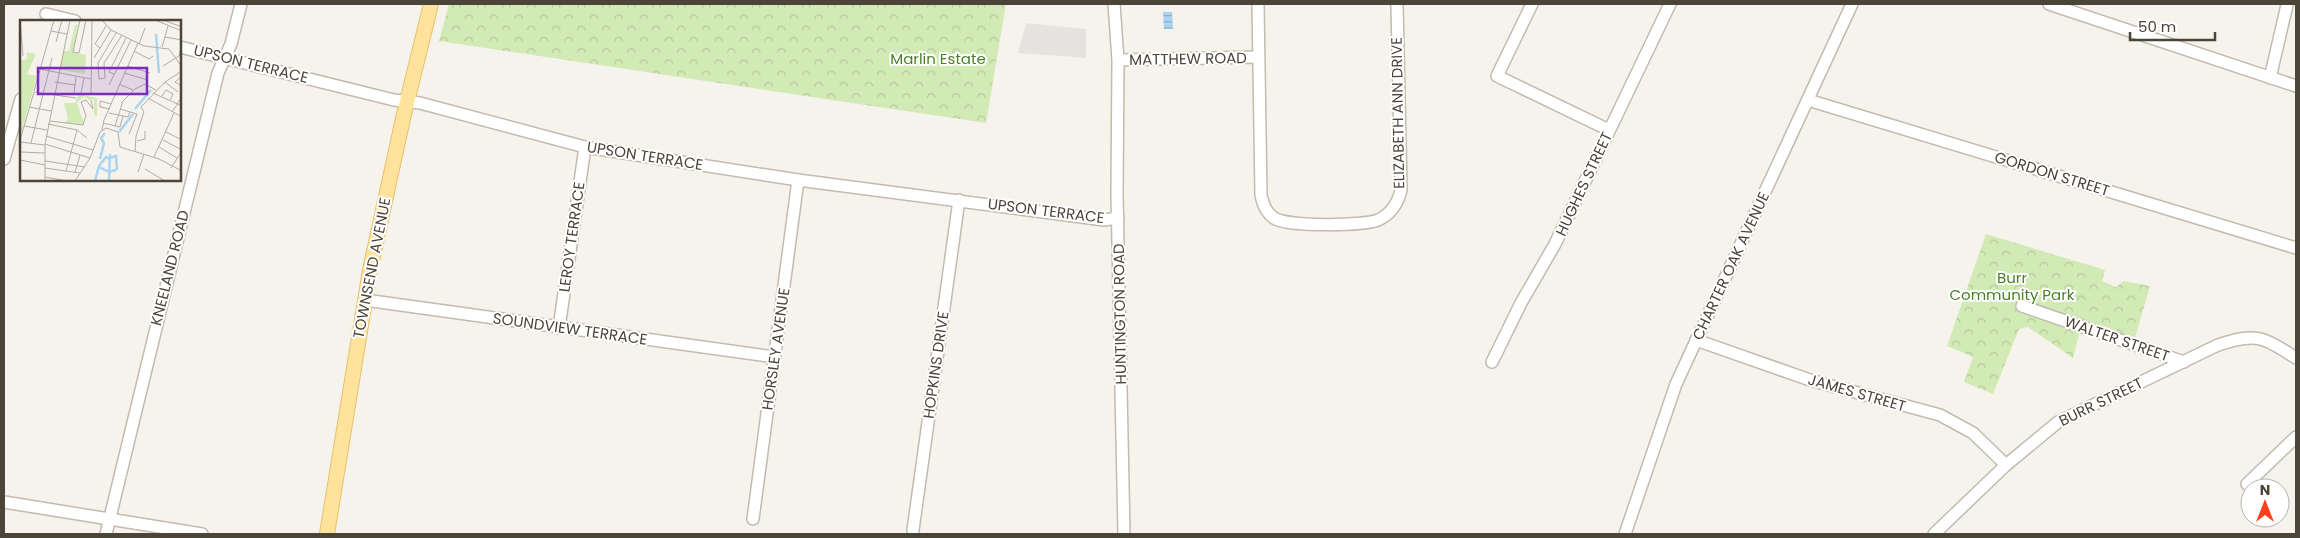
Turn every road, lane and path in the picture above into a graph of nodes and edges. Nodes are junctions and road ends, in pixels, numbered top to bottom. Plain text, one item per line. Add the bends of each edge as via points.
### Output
1 (241, 4) edge
2 (431, 4) edge
3 (1114, 4) edge
4 (1258, 4) edge
5 (1397, 4) edge
6 (1532, 4) edge
7 (1670, 4) edge
8 (1852, 4) edge
9 (2051, 4) edge
10 (2287, 5) dead end
11 (47, 13) edge
12 (72, 20) edge
13 (181, 47) edge
14 (224, 57) junction
15 (1258, 57) junction
16 (1118, 60) junction
17 (2270, 78) junction
18 (2296, 86) edge
19 (1808, 100) junction
20 (407, 102) junction
21 (20, 103) edge
22 (1609, 130) junction
23 (585, 147) junction
24 (4, 159) edge
25 (798, 180) junction
26 (959, 200) junction
27 (1118, 218) junction
28 (2296, 248) edge
29 (365, 300) junction
30 (2022, 306) dead end
31 (559, 328) junction
32 (1696, 340) junction
33 (775, 357) junction
34 (2296, 358) edge
35 (1492, 362) dead end
36 (2184, 362) junction
37 (2296, 437) edge
38 (2006, 465) junction
39 (2253, 478) edge
40 (4, 502) edge
41 (753, 519) dead end
42 (109, 520) junction
43 (913, 530) dead end
44 (106, 534) edge
45 (202, 534) edge
46 (327, 534) edge
47 (1124, 534) edge
48 (1625, 534) edge
49 (1934, 534) edge

1 - 14 street, KNEELAND ROAD via 232,44
2 - 20 main road, TOWNSEND AVENUE
3 - 16 street, HUNTINGTON ROAD
4 - 15 street, ELIZABETH ANN DRIVE
5 - 15 street, ELIZABETH ANN DRIVE via 1401,190 1391,211 1378,220 1297,225 1282,222 1268,213 1261,195
6 - 22 street via 1497,76
7 - 22 street, HUGHES STREET
8 - 19 street, CHARTER OAK AVENUE
9 - 17 street
10 - 17 street
11 - 12 street
13 - 14 street, UPSON TERRACE
14 - 20 street, UPSON TERRACE
14 - 42 street, KNEELAND ROAD
15 - 16 street, MATTHEW ROAD
16 - 27 street, HUNTINGTON ROAD
17 - 18 street
19 - 28 street, GORDON STREET
19 - 32 street, CHARTER OAK AVENUE
20 - 23 street, UPSON TERRACE
20 - 29 main road, TOWNSEND AVENUE
21 - 24 street
22 - 35 street, HUGHES STREET via 1555,244
23 - 25 street, UPSON TERRACE
23 - 31 street, LEROY TERRACE
25 - 26 street, UPSON TERRACE
25 - 33 street, HORSLEY AVENUE
26 - 27 street, UPSON TERRACE via 1104,220
26 - 43 street, HOPKINS DRIVE
27 - 47 street, HUNTINGTON ROAD
29 - 31 street, SOUNDVIEW TERRACE
29 - 46 main road, TOWNSEND AVENUE
30 - 36 street, WALTER STREET
31 - 33 street, SOUNDVIEW TERRACE
32 - 38 street, JAMES STREET via 1810,380 1940,416 1972,433
32 - 48 street, CHARTER OAK AVENUE via 1676,384
33 - 41 street, HORSLEY AVENUE
34 - 36 street, BURR STREET via 2255,337 2218,345
36 - 38 street, BURR STREET via 2058,422
37 - 39 street
38 - 49 street, BURR STREET
40 - 42 street
42 - 44 street, KNEELAND ROAD
42 - 45 street

